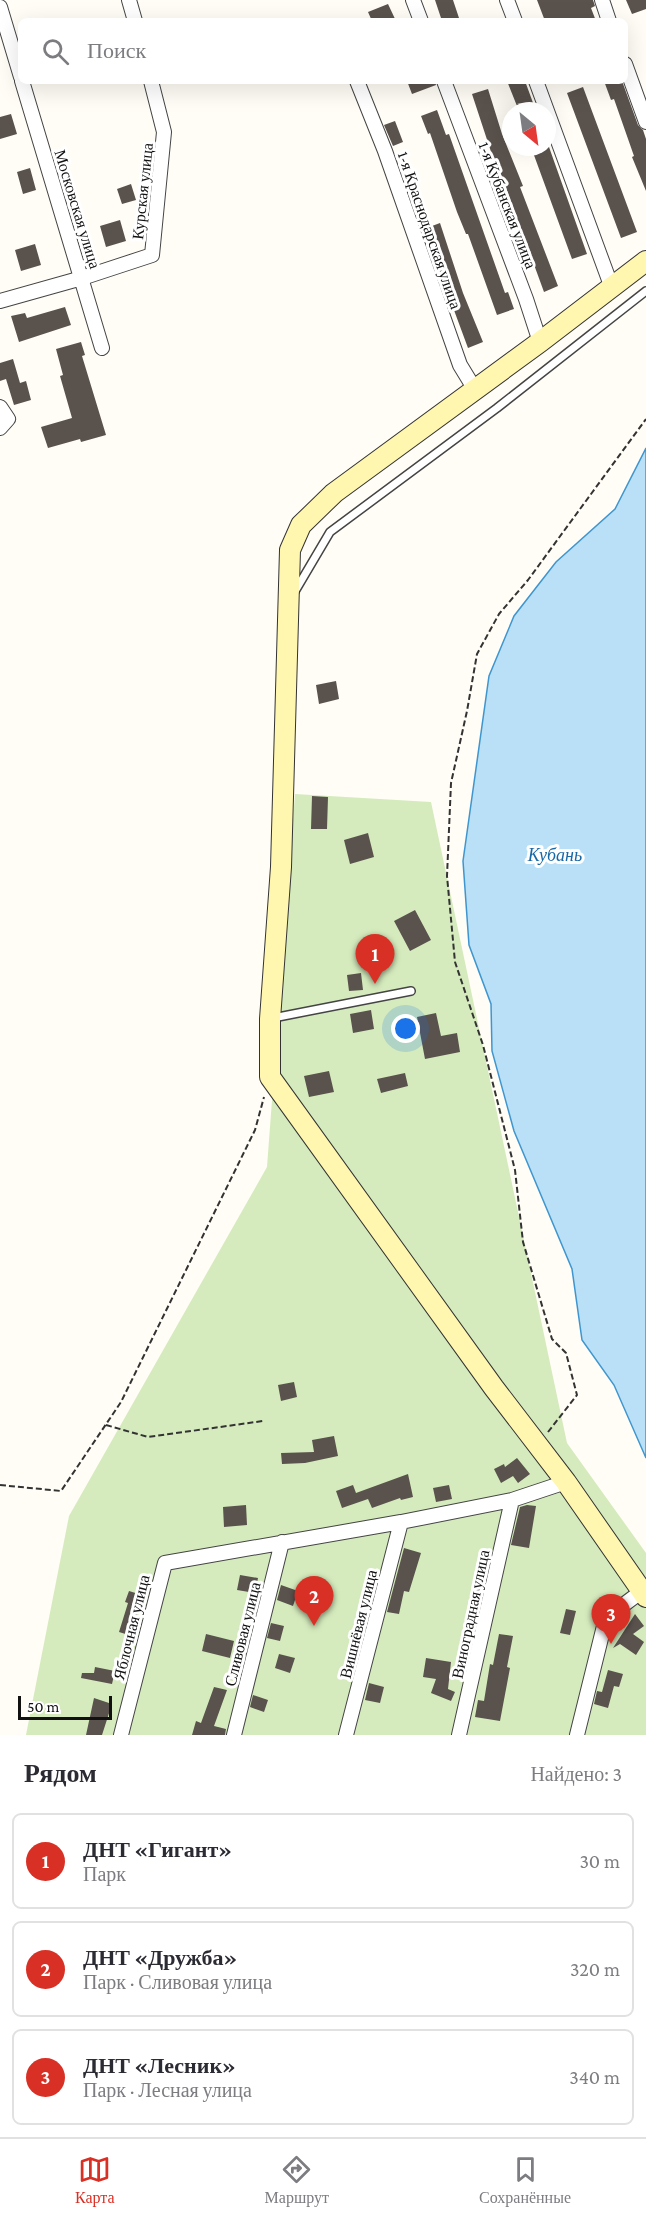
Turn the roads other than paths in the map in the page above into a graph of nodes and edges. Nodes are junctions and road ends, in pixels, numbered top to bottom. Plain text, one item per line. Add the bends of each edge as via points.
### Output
1 (129, 0) edge
2 (414, 0) edge
3 (507, 0) edge
4 (602, 0) edge
5 (0, 7) edge
6 (134, 18) edge
7 (420, 18) edge
8 (513, 18) edge
9 (608, 18) edge
10 (18, 67) edge
11 (628, 72) edge
12 (23, 84) edge
13 (152, 84) edge
14 (358, 84) edge
15 (445, 84) edge
16 (537, 84) edge
17 (646, 122) edge
18 (646, 261) edge
19 (82, 278) junction
20 (612, 288) junction
21 (646, 291) edge
22 (0, 301) edge
23 (540, 342) junction
24 (102, 348) dead end
25 (474, 388) junction
26 (290, 600) junction
27 (411, 992) dead end
28 (270, 1018) junction
29 (566, 1482) junction
30 (512, 1500) junction
31 (401, 1522) junction
32 (282, 1542) junction
33 (644, 1594) edge
34 (121, 1735) edge
35 (234, 1735) edge
36 (346, 1735) edge
37 (459, 1735) edge
38 (577, 1735) edge

1 - 6 street
2 - 7 street
3 - 8 street
4 - 9 street
5 - 10 street
11 - 17 street
12 - 19 street, Московская улица
13 - 19 street, Курская улица via 164,132 152,255
14 - 25 street, 1-я Краснодарская улица via 460,365
15 - 23 street, 1-я Кубанская улица
16 - 20 street
18 - 20 street
19 - 22 street, Курская улица
19 - 24 street, Московская улица
20 - 23 street
21 - 26 lane via 330,532
23 - 25 street
25 - 26 street via 334,493 301,525 290,550
26 - 28 street via 281,867
27 - 28 lane
28 - 29 street via 270,1077
29 - 30 street
29 - 33 street
30 - 31 street
30 - 37 street, Виноградная улица
31 - 32 street
31 - 36 street, Вишнёвая улица
32 - 34 street, Яблочная улица via 165,1563
32 - 35 street, Сливовая улица
33 - 38 street via 606,1618

